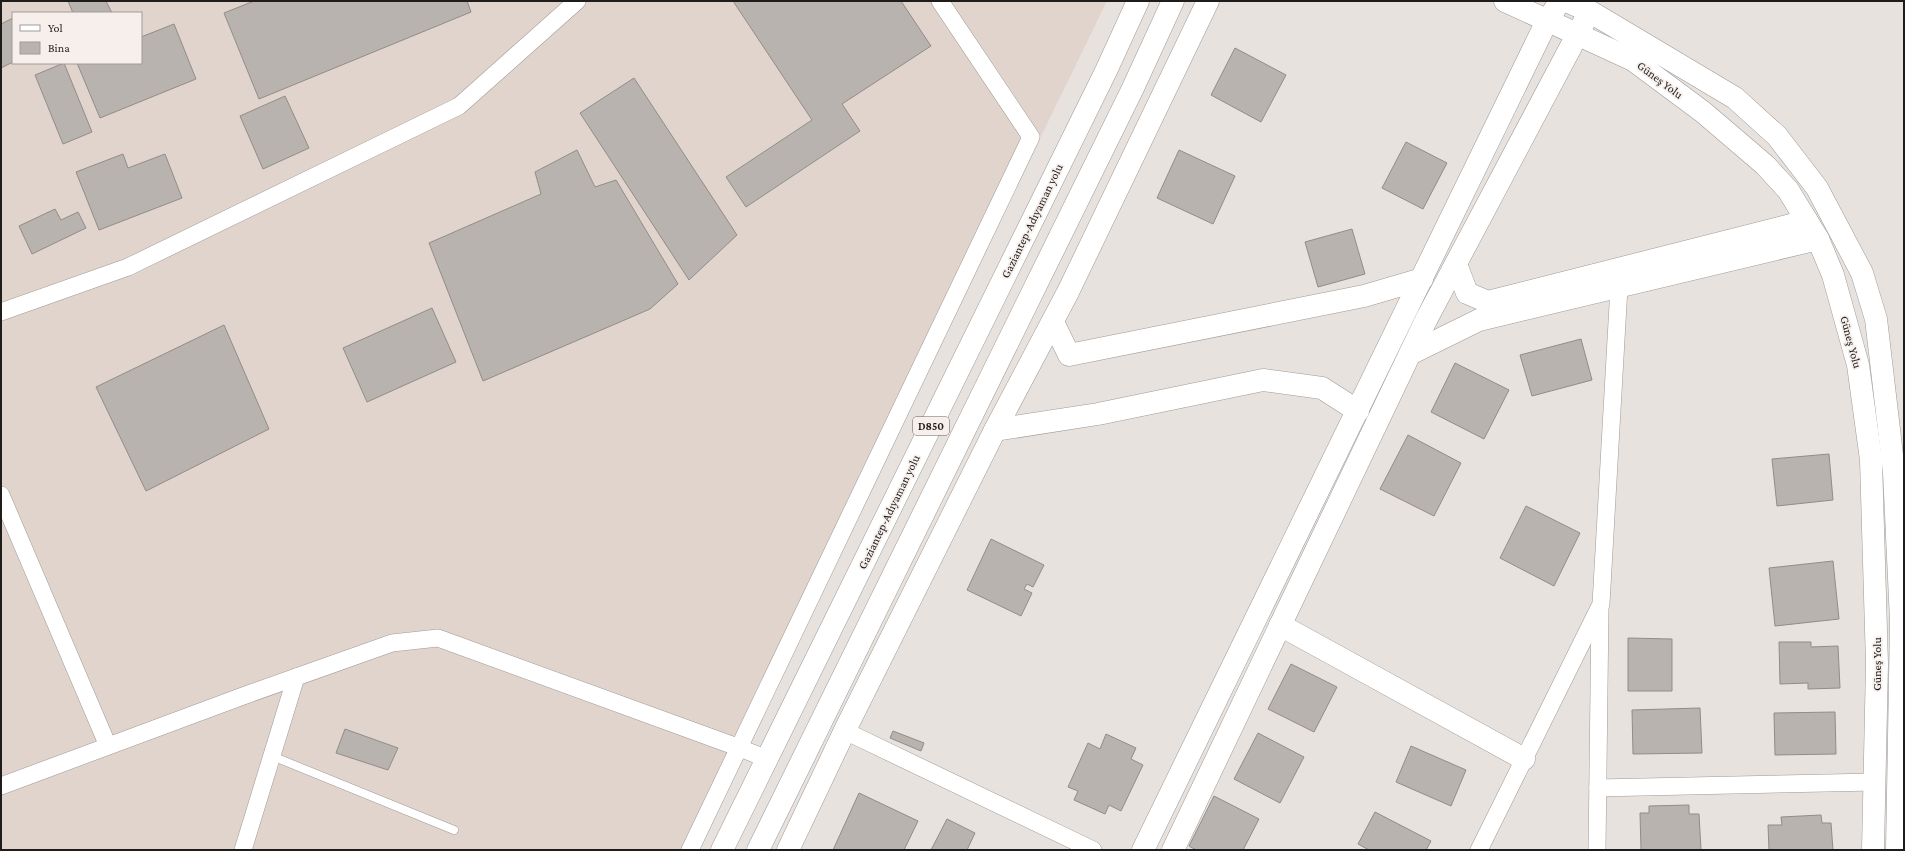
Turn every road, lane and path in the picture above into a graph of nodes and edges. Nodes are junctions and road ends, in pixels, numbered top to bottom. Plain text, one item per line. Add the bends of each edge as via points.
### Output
1 (577, 1) edge
2 (940, 1) edge
3 (1138, 1) edge
4 (1173, 1) edge
5 (1208, 1) edge
6 (1505, 1) edge
7 (1560, 1) edge
8 (1566, 1) edge
9 (1591, 6) edge
10 (1547, 20) junction
11 (1577, 34) junction
12 (1812, 230) junction
13 (1456, 264) junction
14 (1422, 279) junction
15 (1619, 287) junction
16 (1, 312) edge
17 (1053, 322) junction
18 (1410, 354) junction
19 (1358, 411) junction
20 (995, 430) junction
21 (1, 495) edge
22 (1600, 604) junction
23 (1903, 621) edge
24 (1280, 625) junction
25 (296, 677) junction
26 (845, 731) junction
27 (108, 746) junction
28 (740, 748) junction
29 (272, 756) junction
30 (767, 759) junction
31 (1524, 759) junction
32 (1875, 782) junction
33 (1, 786) edge
34 (1598, 788) junction
35 (454, 830) dead end
36 (243, 850) edge
37 (690, 850) edge
38 (722, 850) edge
39 (758, 850) edge
40 (788, 850) edge
41 (1093, 850) edge
42 (1143, 850) edge
43 (1173, 850) edge
44 (1479, 850) edge
45 (1597, 850) edge
46 (1873, 850) edge
47 (1897, 850) edge

1 - 16 street via 459,106 128,267
2 - 28 street via 1031,137
3 - 30 main road, Gaziantep-Adıyaman yolu / D850 via 1099,86
4 - 39 main road, D850
5 - 17 main road
6 - 10 main road, Güneş Yolu
7 - 10 main road
8 - 9 main road, Güneş Yolu
9 - 11 main road
9 - 23 main road, Güneş Yolu via 1735,98 1777,136 1817,188 1862,273 1876,319 1894,472
10 - 11 main road, Güneş Yolu
10 - 14 main road
11 - 12 main road, Güneş Yolu via 1633,60 1703,112 1765,165 1788,190
11 - 13 main road
12 - 13 main road via 1488,302 1467,293
12 - 15 main road
12 - 32 main road, Güneş Yolu via 1833,275 1858,364 1871,460 1878,664
13 - 18 main road
14 - 17 main road via 1364,296 1069,355
14 - 19 main road
15 - 18 main road via 1479,320
15 - 22 street
17 - 20 main road
18 - 24 main road
19 - 20 main road via 1322,388 1263,380 1098,414
19 - 42 main road
20 - 26 main road
21 - 27 street
22 - 31 street
22 - 34 street
23 - 47 main road, Güneş Yolu
24 - 31 main road
24 - 43 main road
25 - 27 street
25 - 28 street via 392,643 438,638
25 - 29 street
26 - 40 main road
26 - 41 street
27 - 33 street
28 - 30 street
28 - 37 street
29 - 35 lane
29 - 36 street
30 - 38 main road, Gaziantep-Adıyaman yolu / D850
31 - 44 street
32 - 34 street
32 - 46 main road, Güneş Yolu
34 - 45 street

